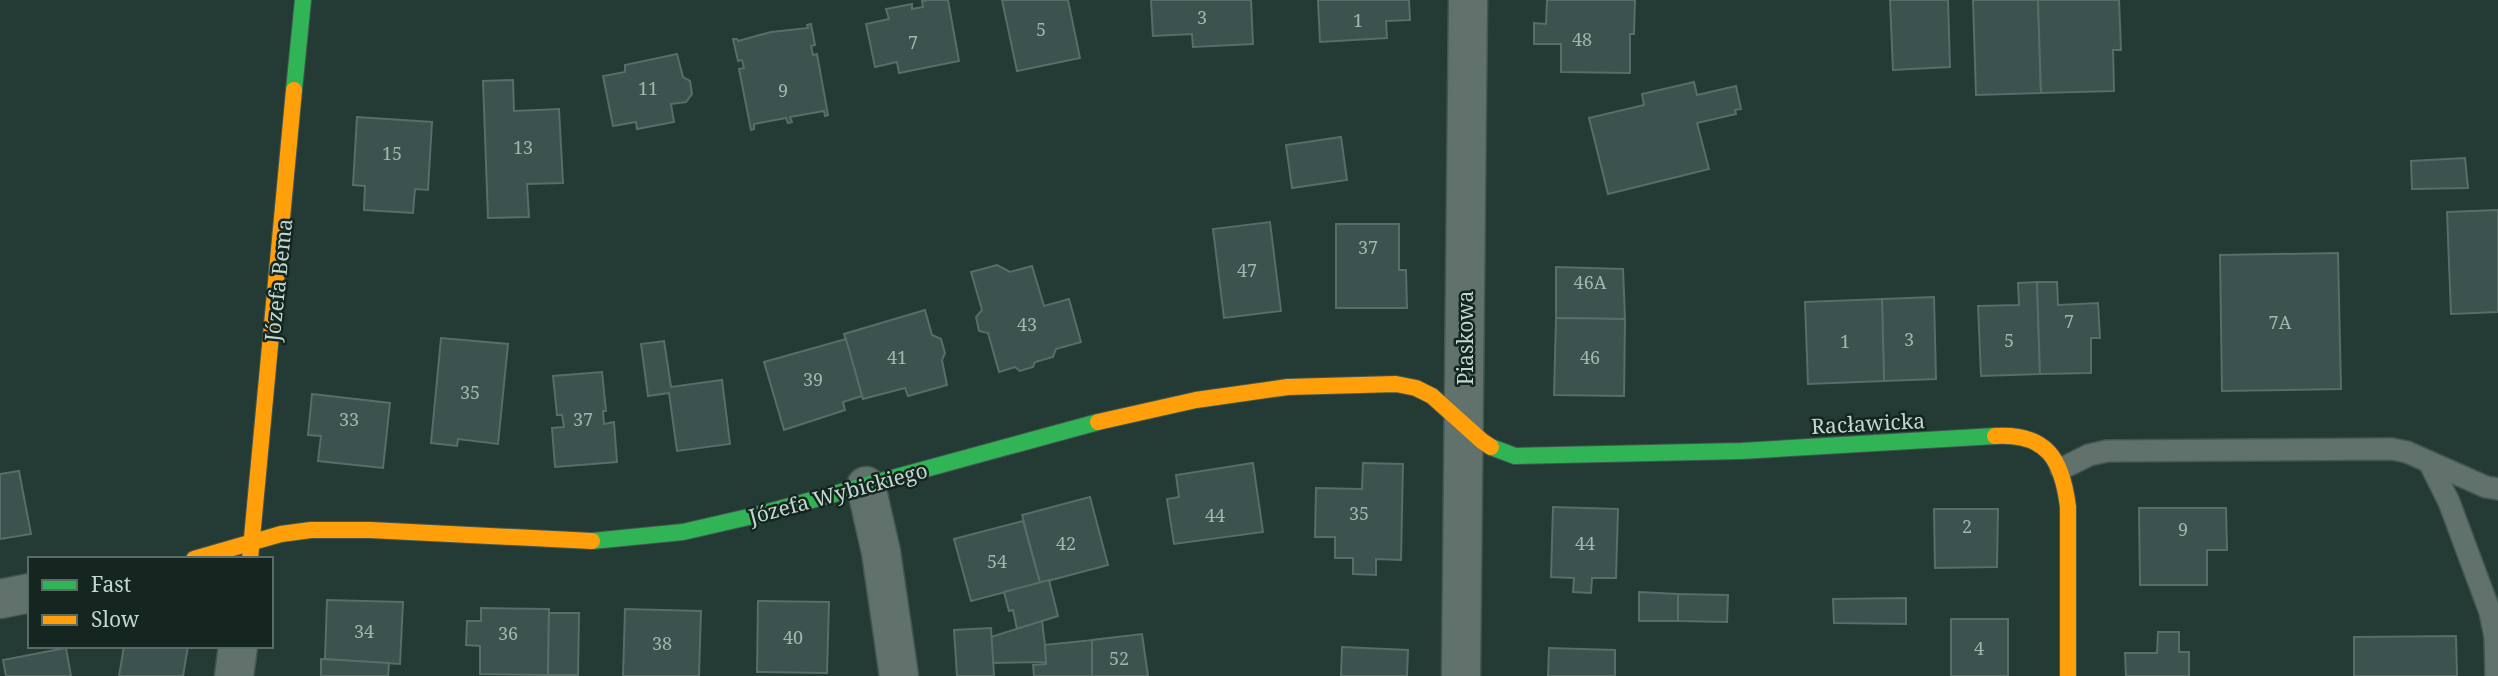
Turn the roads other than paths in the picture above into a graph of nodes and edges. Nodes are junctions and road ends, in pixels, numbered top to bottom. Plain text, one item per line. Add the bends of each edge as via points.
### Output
1 (303, 0) edge
2 (1468, 0) edge
3 (1465, 426) junction
4 (2429, 462) junction
5 (2061, 469) junction
6 (866, 486) junction
7 (2498, 489) edge
8 (253, 541) junction
9 (201, 557) edge
10 (250, 557) edge
11 (28, 593) edge
12 (0, 599) edge
13 (238, 648) edge
14 (234, 676) edge
15 (899, 676) edge
16 (1461, 676) edge
17 (2068, 676) edge
18 (2496, 676) edge

1 - 8 street, Józefa Bema
2 - 3 street, Piaskowa
3 - 5 street, Racławicka via 1476,439 1500,453 1529,456 1741,451 2015,435 2046,447
3 - 6 street, Józefa Wybickiego via 1442,402 1411,386 1288,387 1138,413
3 - 16 street, Piaskowa
4 - 5 lane via 2392,449 2107,451
4 - 7 lane
4 - 18 lane via 2490,612
5 - 17 street via 2067,507
6 - 8 street, Józefa Wybickiego via 720,525 635,538 557,541 311,530
6 - 15 street
8 - 9 street, Józefa Wybickiego
8 - 10 street, Józefa Bema
11 - 12 street
13 - 14 street

